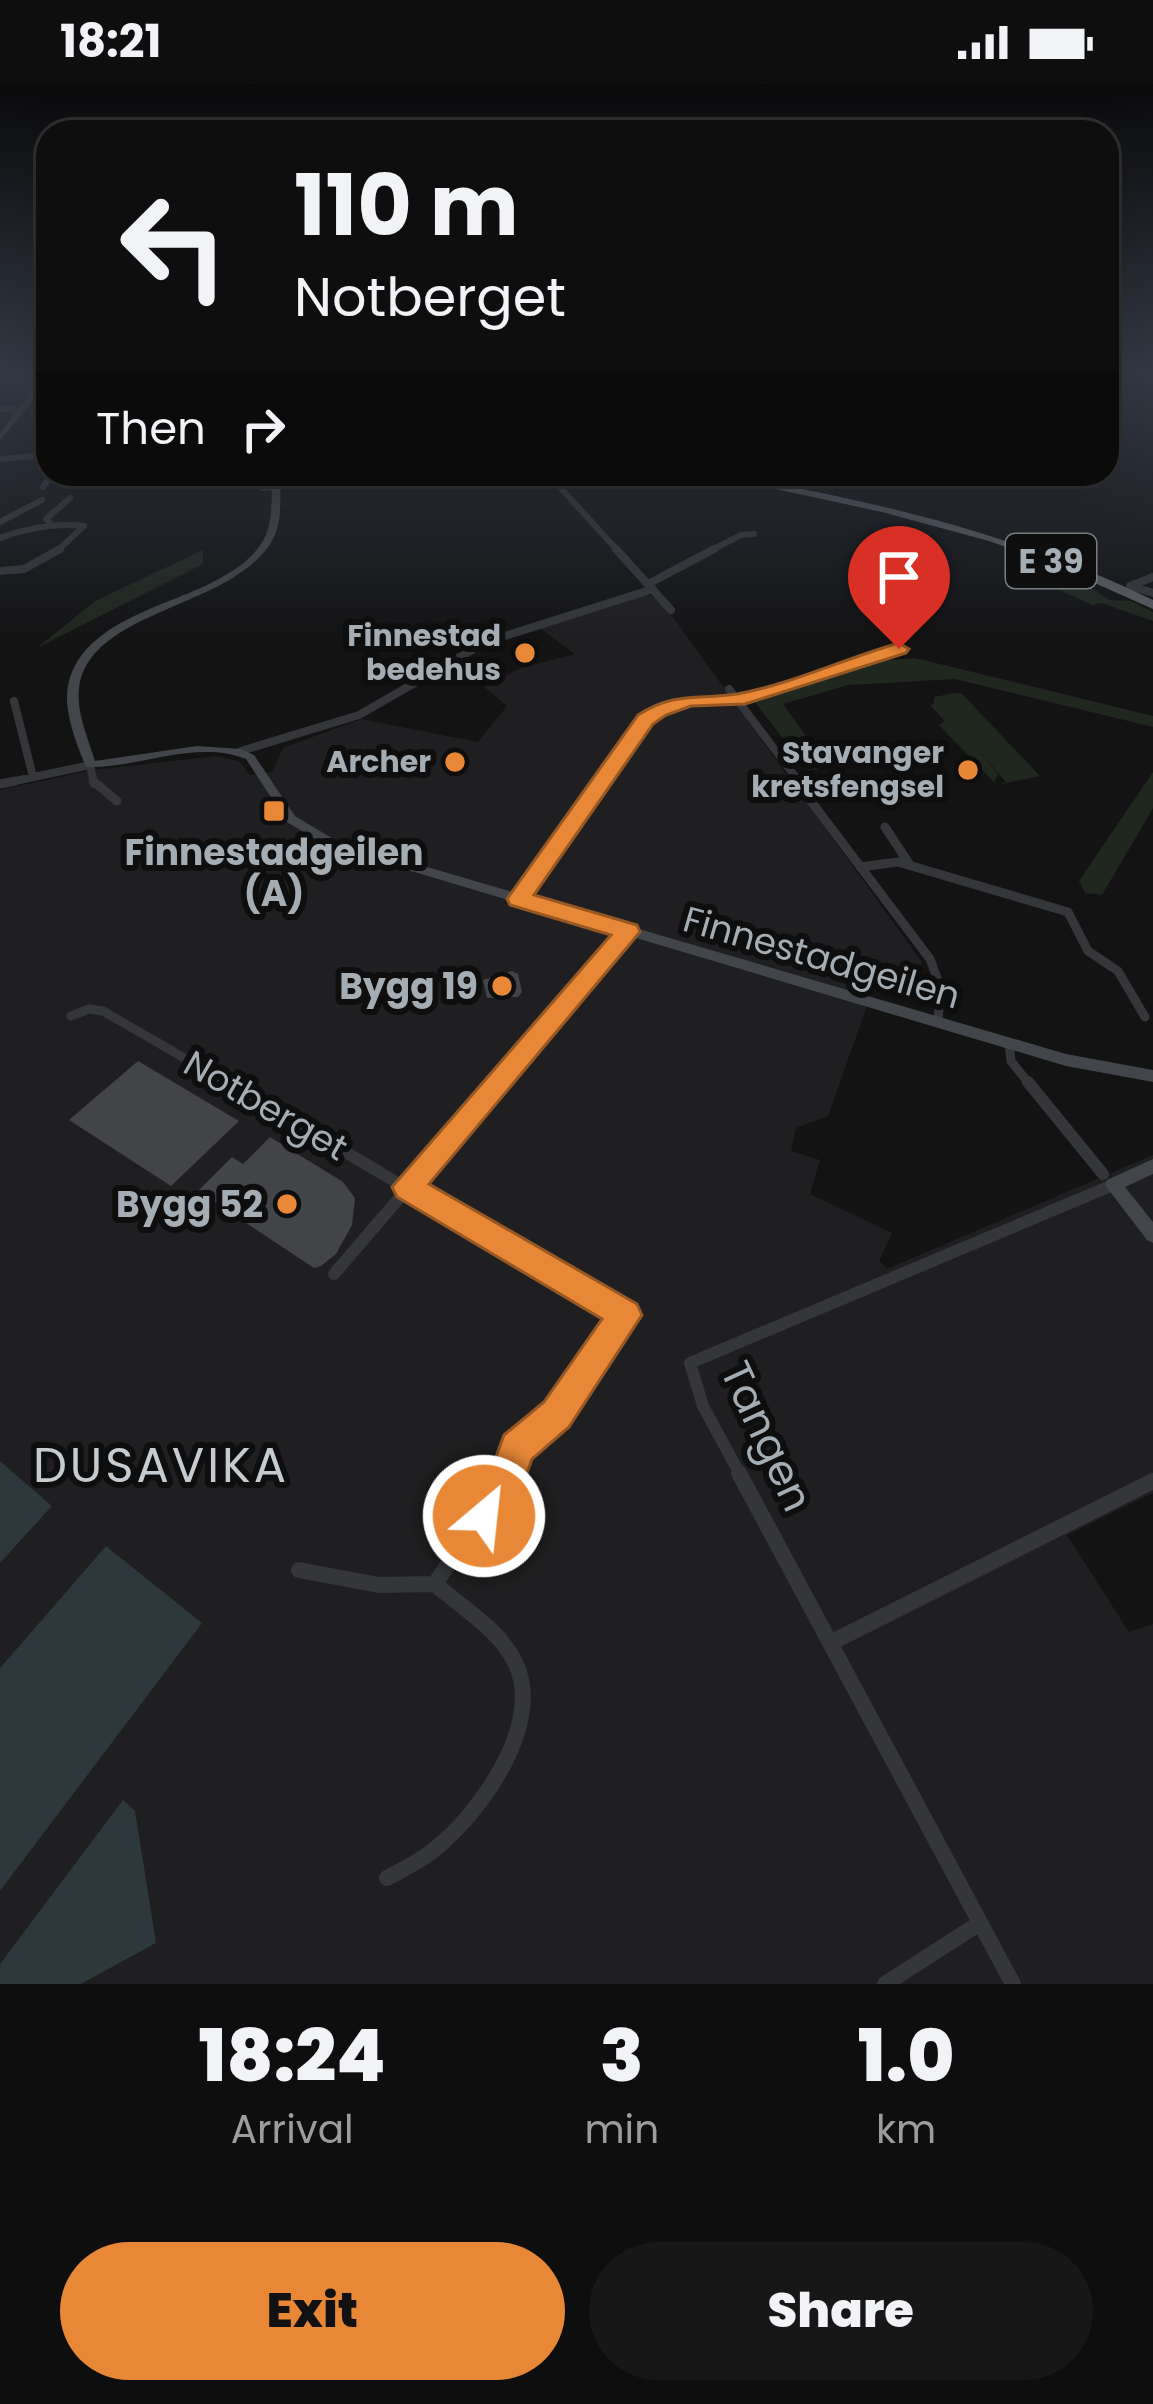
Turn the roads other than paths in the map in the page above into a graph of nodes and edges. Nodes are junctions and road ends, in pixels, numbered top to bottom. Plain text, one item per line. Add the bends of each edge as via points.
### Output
1 (276, 486) edge
2 (559, 486) edge
3 (774, 486) edge
4 (801, 486) edge
5 (800, 491) junction
6 (70, 498) dead end
7 (42, 500) dead end
8 (0, 522) edge
9 (51, 524) junction
10 (754, 534) dead end
11 (0, 538) edge
12 (0, 572) edge
13 (1153, 578) edge
14 (651, 587) junction
15 (1153, 593) edge
16 (1153, 608) edge
17 (671, 610) dead end
18 (899, 649) dead end
19 (729, 689) dead end
20 (738, 700) junction
21 (14, 701) dead end
22 (246, 754) junction
23 (90, 765) junction
24 (33, 777) junction
25 (0, 784) edge
26 (117, 801) dead end
27 (885, 826) dead end
28 (910, 866) junction
29 (860, 867) junction
30 (519, 899) junction
31 (628, 932) junction
32 (71, 1016) dead end
33 (1144, 1017) dead end
34 (938, 1023) junction
35 (1009, 1043) junction
36 (1153, 1074) edge
37 (1153, 1166) edge
38 (1108, 1179) junction
39 (408, 1187) junction
40 (1153, 1235) edge
41 (334, 1274) dead end
42 (1153, 1481) edge
43 (299, 1570) dead end
44 (435, 1585) junction
45 (832, 1642) junction
46 (387, 1878) dead end
47 (980, 1923) junction
48 (885, 1984) edge
49 (1013, 1984) edge

1 - 23 main road via 272,533 247,563 115,634 80,668 73,695
2 - 14 street
3 - 5 highway, E 39
4 - 5 street
5 - 16 highway, E 39 via 943,523
6 - 9 street via 46,519
7 - 8 street
9 - 11 street
9 - 12 street via 84,527 50,557
10 - 14 street
13 - 15 street via 1130,586
14 - 17 street
14 - 22 street via 486,642 359,715
18 - 20 street
19 - 20 street
20 - 29 street
20 - 30 street via 689,700 646,719
21 - 24 street
22 - 23 main road
22 - 30 main road, Finnestadgeilen via 306,832
23 - 24 street
23 - 26 street via 94,785
24 - 25 street
27 - 28 street
28 - 29 street
28 - 33 street via 1068,912 1088,951 1118,970
29 - 34 street via 935,969
30 - 31 main road, Finnestadgeilen
31 - 34 main road, Finnestadgeilen
31 - 39 street
32 - 39 street, Notberget via 89,1009 111,1016
34 - 35 main road, Finnestadgeilen
35 - 36 main road, Finnestadgeilen
35 - 38 street via 1011,1061
37 - 38 main road, Tangen
38 - 40 main road
38 - 45 street, Tangen via 690,1363 704,1406
39 - 41 street
39 - 44 street, Notberget via 625,1315 557,1414 517,1448 506,1483
42 - 45 street
43 - 44 street via 379,1585
44 - 46 street via 515,1662 524,1710 493,1777 451,1835
45 - 47 street, Tangen
47 - 48 street
47 - 49 street, Tangen

